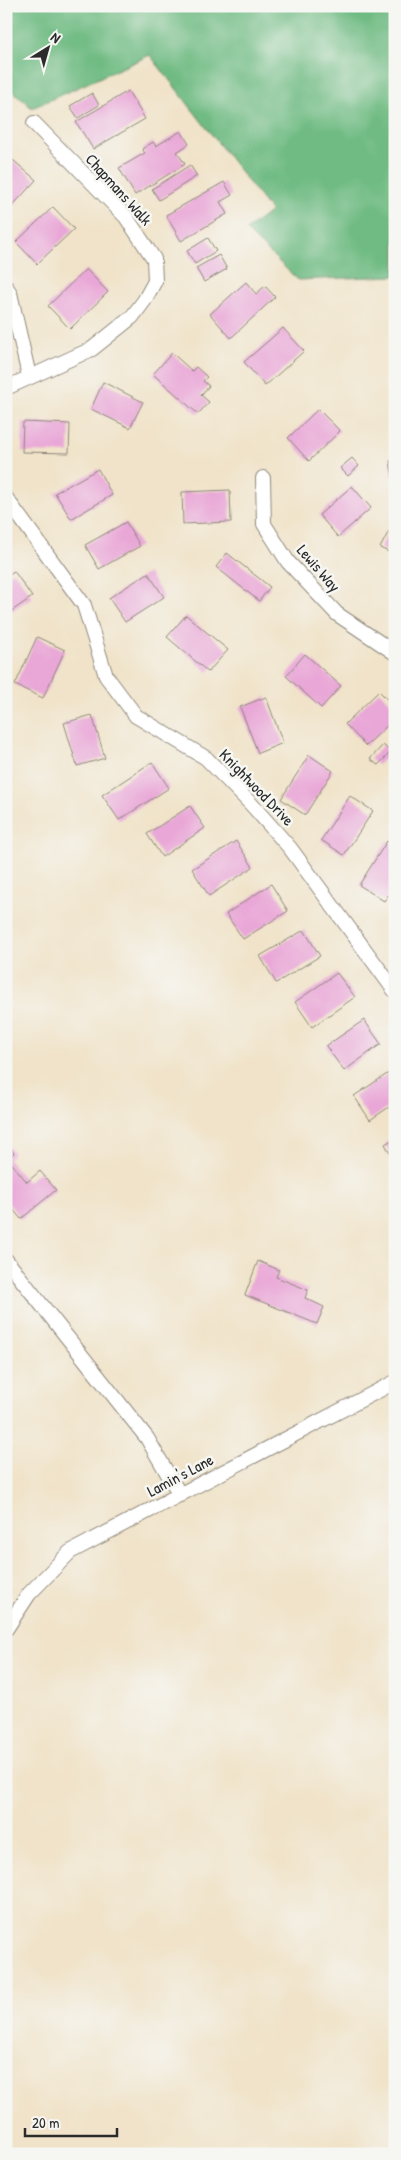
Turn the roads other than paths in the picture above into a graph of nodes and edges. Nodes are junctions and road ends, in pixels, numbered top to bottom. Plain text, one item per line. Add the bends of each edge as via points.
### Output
1 (34, 124) dead end
2 (6, 287) edge
3 (29, 376) junction
4 (6, 388) edge
5 (263, 478) dead end
6 (6, 498) edge
7 (395, 653) edge
8 (395, 991) edge
9 (6, 1260) edge
10 (395, 1382) edge
11 (180, 1495) junction
12 (6, 1629) edge

1 - 3 lane, Chapmans Walk via 126,217 154,259 155,281 132,317 92,349
2 - 3 lane
3 - 4 lane, Chapmans Walk
5 - 7 lane, Lewis Way via 264,524 288,562 337,614
6 - 8 lane, Knightwood Drive via 84,605 106,676 136,716 206,758 251,804 290,848
9 - 11 lane via 147,1438
10 - 11 lane, Lamin's Lane
11 - 12 lane, Lamin's Lane via 70,1552 29,1594

